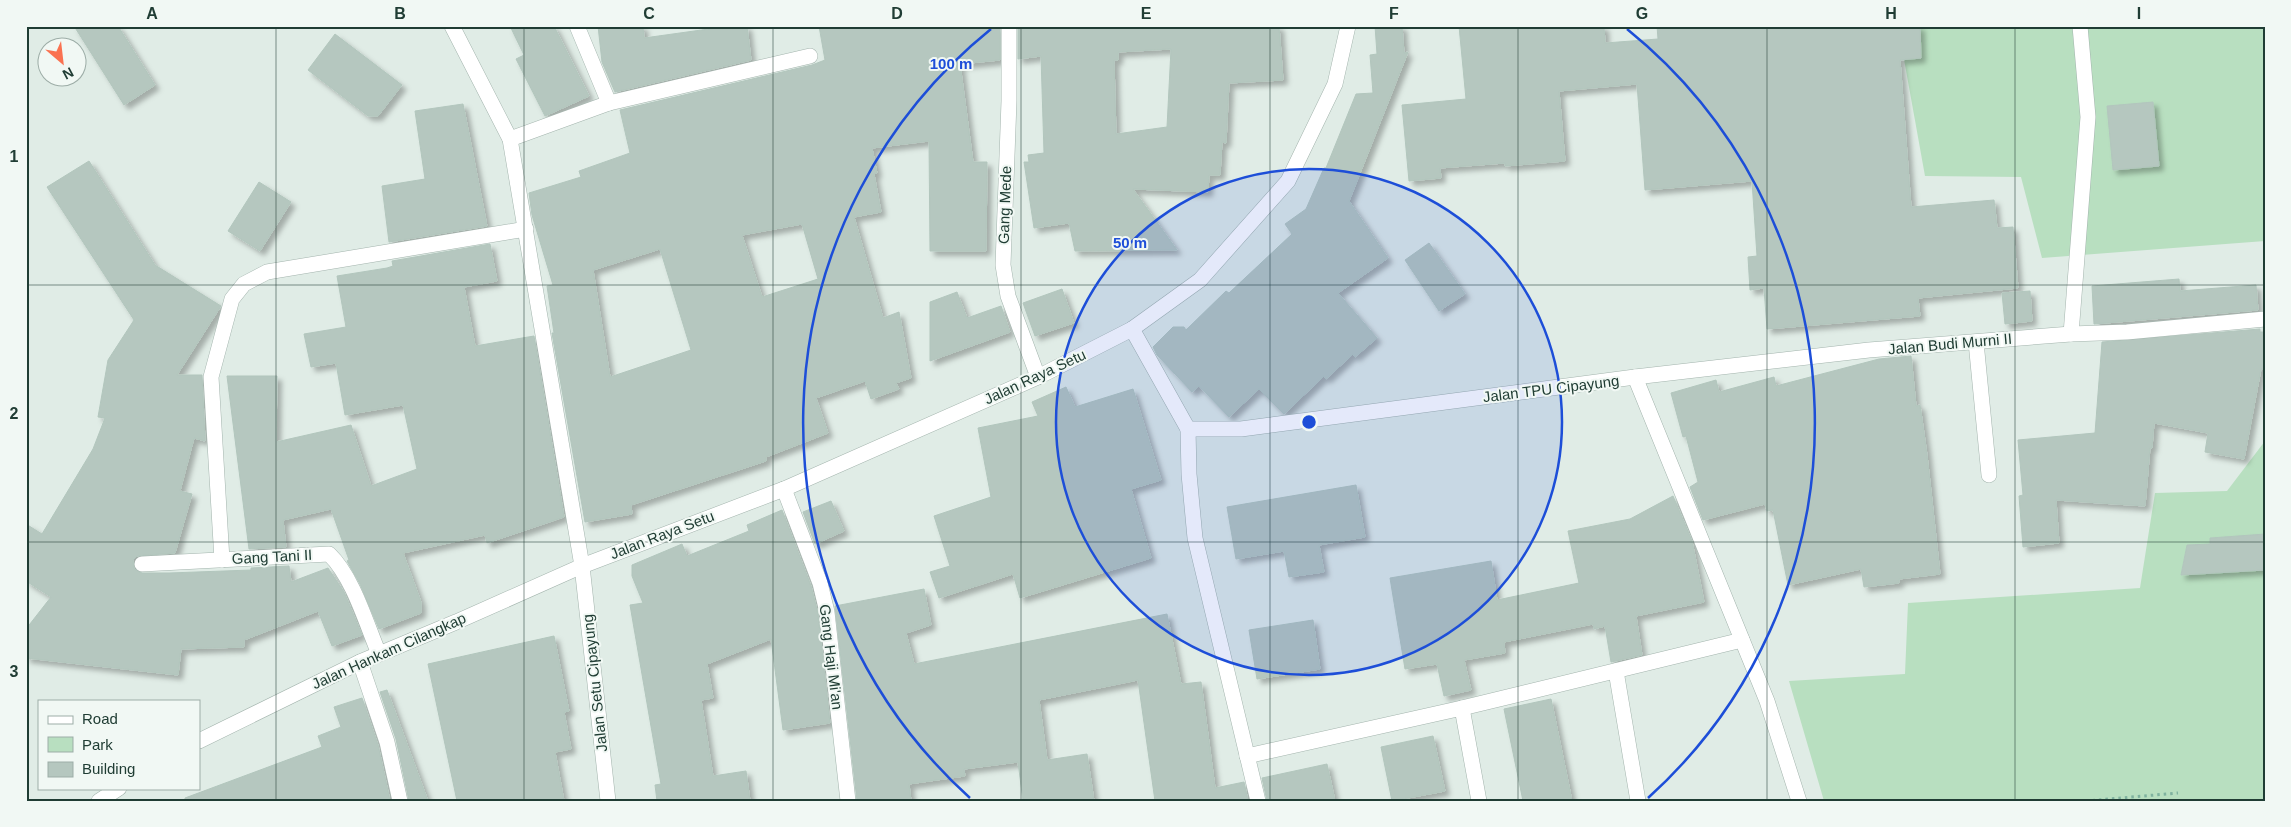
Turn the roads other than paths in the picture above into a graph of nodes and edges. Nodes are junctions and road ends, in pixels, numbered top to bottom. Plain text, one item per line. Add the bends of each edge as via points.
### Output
1 (452, 26) edge
2 (577, 26) edge
3 (1010, 26) edge
4 (1348, 26) edge
5 (2080, 26) edge
6 (810, 56) dead end
7 (609, 103) junction
8 (510, 139) junction
9 (526, 229) junction
10 (2265, 318) edge
11 (1132, 329) junction
12 (2071, 334) junction
13 (1976, 342) junction
14 (1038, 377) junction
15 (1635, 377) junction
16 (1188, 429) junction
17 (1989, 475) dead end
18 (784, 489) junction
19 (222, 560) junction
20 (142, 564) dead end
21 (582, 566) junction
22 (1742, 640) junction
23 (379, 654) junction
24 (360, 662) junction
25 (1616, 670) junction
26 (1462, 708) junction
27 (200, 741) edge
28 (1246, 756) junction
29 (116, 790) edge
30 (99, 801) edge
31 (400, 801) edge
32 (608, 801) edge
33 (848, 801) edge
34 (1258, 801) edge
35 (1479, 801) edge
36 (1638, 801) edge
37 (1799, 801) edge

1 - 8 street, Jalan Setu Cipayung
2 - 7 street
3 - 14 street, Gang Mede via 1003,265 1008,296
4 - 11 street, Jalan Raya Setu via 1335,84 1288,180 1200,280
5 - 12 street via 2088,117
6 - 7 street
7 - 8 street
8 - 9 street, Jalan Setu Cipayung
9 - 19 street via 267,272 244,284 232,299 211,377
9 - 21 street, Jalan Setu Cipayung
10 - 12 street, Jalan Budi Murni II
11 - 14 street, Jalan Raya Setu
11 - 16 street
12 - 13 street, Jalan Budi Murni II
13 - 15 street, Jalan Budi Murni II via 1870,350
13 - 17 street
14 - 18 street, Jalan Raya Setu
15 - 16 street, Jalan TPU Cipayung via 1241,429
15 - 22 street, Jalan TPU Cipayung
16 - 28 street via 1196,538
18 - 21 street, Jalan Raya Setu
18 - 33 street, Gang Haji Mi'an via 820,583 827,612
19 - 20 street
19 - 23 street, Gang Tani II via 329,554 349,580
21 - 23 street, Jalan Hankam Cilangkap
21 - 32 street, Jalan Setu Cipayung
22 - 25 street
22 - 37 street, Jalan TPU Cipayung via 1767,700
23 - 24 street, Jalan Hankam Cilangkap
24 - 27 street, Jalan Hankam Cilangkap
24 - 31 street via 387,742
25 - 26 street
25 - 36 street
26 - 28 street
26 - 35 street
28 - 34 street
29 - 30 street

